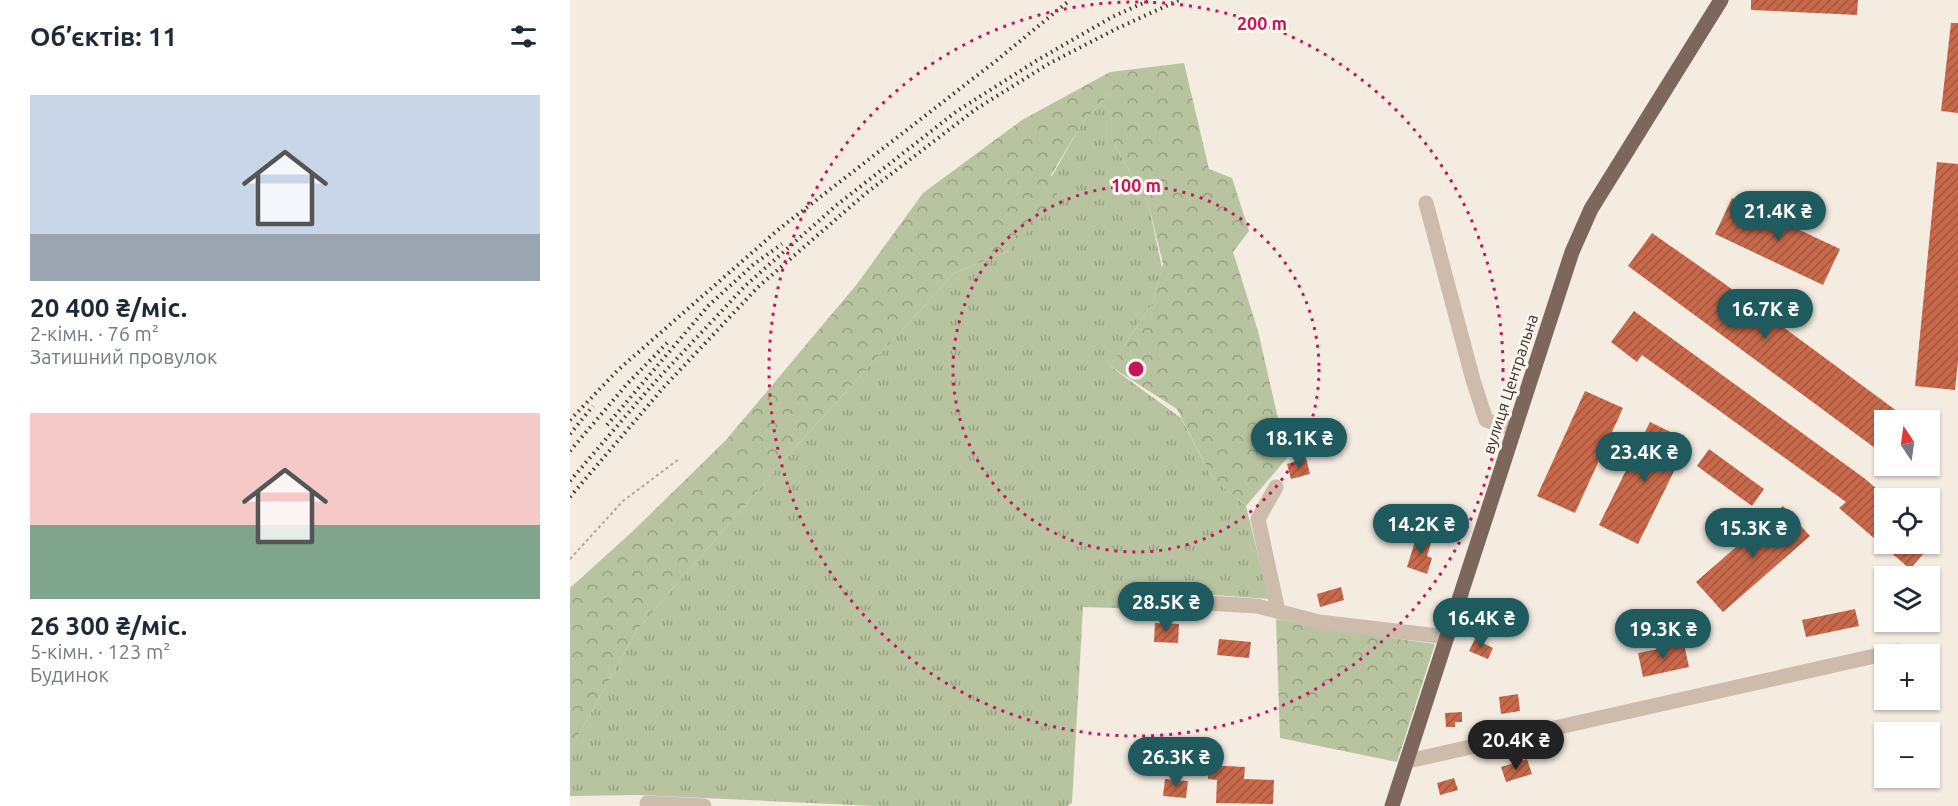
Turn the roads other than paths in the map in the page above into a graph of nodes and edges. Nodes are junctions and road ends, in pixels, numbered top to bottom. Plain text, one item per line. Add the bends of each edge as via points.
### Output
1 (1721, 0) edge
2 (1426, 203) dead end
3 (1514, 430) junction
4 (1276, 487) dead end
5 (1188, 602) dead end
6 (1278, 611) junction
7 (1447, 637) junction
8 (1874, 656) edge
9 (1408, 761) junction
10 (647, 803) dead end
11 (704, 806) edge
12 (1392, 806) edge

1 - 3 main road, вулиця Центральна via 1591,209 1572,252
2 - 3 street via 1486,420
3 - 7 main road, вулиця Центральна
4 - 6 street via 1258,519
5 - 6 street
6 - 7 street via 1319,622
7 - 9 main road, вулиця Центральна
8 - 9 street
9 - 12 main road, вулиця Центральна
10 - 11 street

